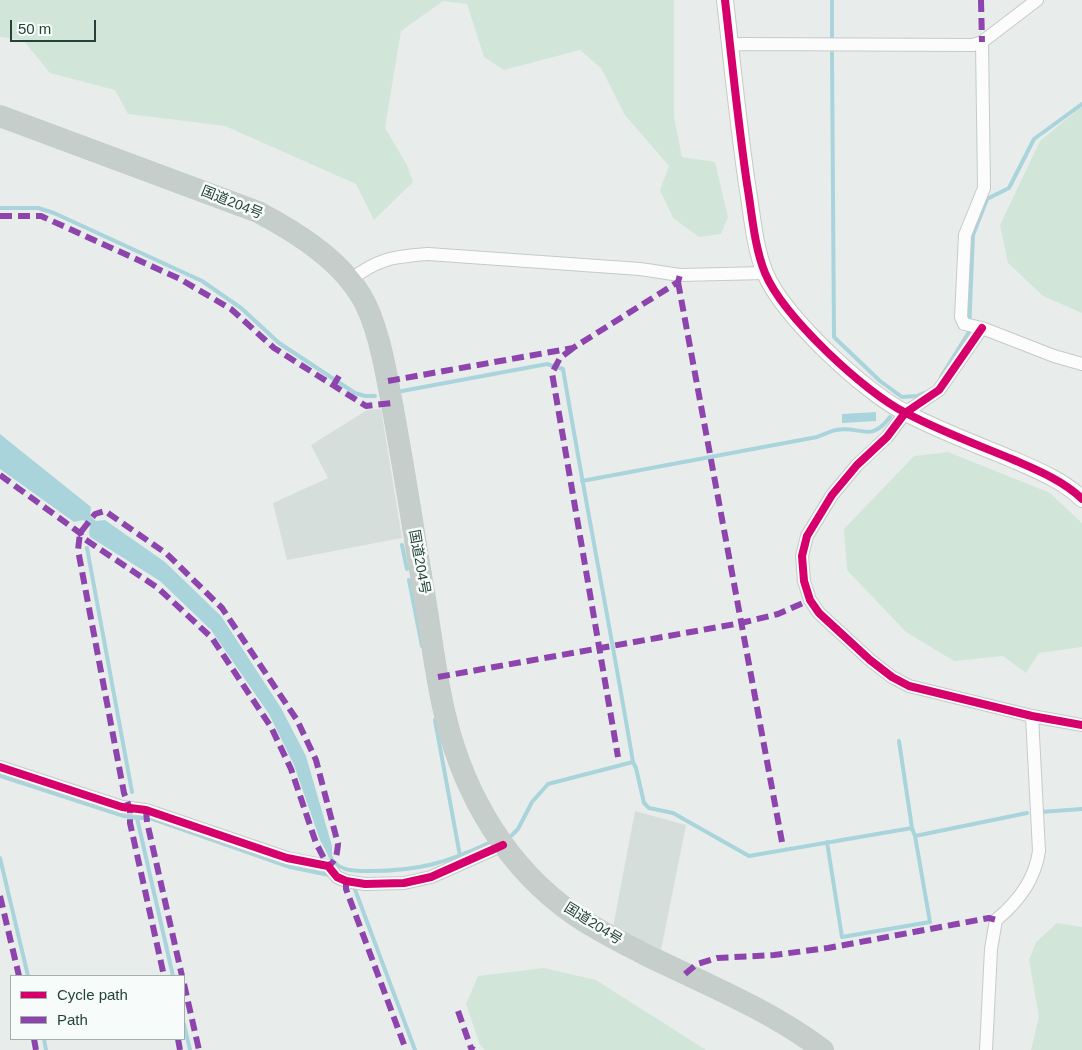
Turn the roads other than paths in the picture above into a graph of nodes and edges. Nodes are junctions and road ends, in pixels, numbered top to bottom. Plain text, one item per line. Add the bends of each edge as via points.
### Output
1 (725, 0) edge
2 (1037, 0) edge
3 (982, 42) junction
4 (730, 45) junction
5 (0, 116) edge
6 (765, 273) junction
7 (350, 280) junction
8 (974, 326) junction
9 (1082, 364) edge
10 (905, 413) junction
11 (1082, 499) edge
12 (1032, 716) junction
13 (1082, 725) edge
14 (0, 767) edge
15 (503, 845) junction
16 (823, 1050) edge
17 (986, 1050) edge

1 - 4 street
2 - 3 street
3 - 4 street via 973,45
3 - 8 street via 984,188 965,235 962,317
4 - 6 street via 755,234
5 - 7 highway, 国道204号 via 258,212 309,244
6 - 7 street via 680,275 640,268 428,254 394,257 367,267
6 - 10 street via 808,332 848,371
7 - 15 highway, 国道204号 via 365,303 384,358 446,718 464,776
8 - 9 street
8 - 10 street via 939,390
10 - 11 street via 1035,469
10 - 12 street via 887,437 857,464 838,487 807,536 802,556 804,581 810,600 818,613 870,660 909,686
12 - 13 street
12 - 17 street via 1038,858 1027,888 996,920 991,948
14 - 15 street via 122,807 146,810 287,858 328,866 346,881 365,884 404,883 431,877
15 - 16 highway, 国道204号 via 543,889 602,933 745,1004

